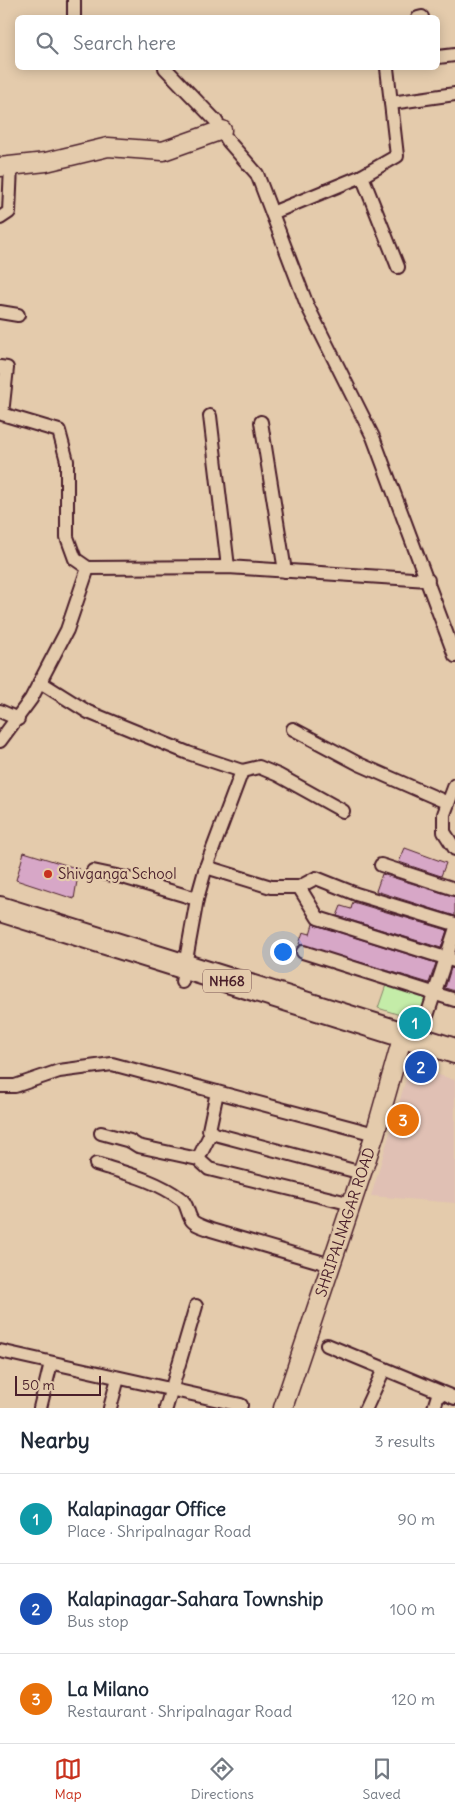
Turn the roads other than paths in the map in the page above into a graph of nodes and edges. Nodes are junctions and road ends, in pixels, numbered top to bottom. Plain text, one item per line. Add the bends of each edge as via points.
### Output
1 (74, 0) edge
2 (74, 15) edge
3 (455, 55) edge
4 (440, 57) edge
5 (167, 70) edge
6 (387, 70) edge
7 (455, 94) edge
8 (391, 103) junction
9 (222, 130) junction
10 (6, 166) edge
11 (362, 176) junction
12 (272, 213) junction
13 (0, 218) edge
14 (398, 267) dead end
15 (0, 312) edge
16 (18, 315) dead end
17 (0, 367) edge
18 (210, 416) dead end
19 (261, 422) dead end
20 (228, 567) junction
21 (88, 568) junction
22 (285, 571) junction
23 (428, 580) junction
24 (455, 656) edge
25 (40, 682) junction
26 (0, 711) edge
27 (18, 719) junction
28 (293, 728) dead end
29 (0, 741) edge
30 (242, 771) junction
31 (455, 785) edge
32 (448, 803) junction
33 (343, 811) dead end
34 (454, 846) edge
35 (382, 864) dead end
36 (206, 867) junction
37 (93, 871) dead end
38 (299, 887) junction
39 (455, 889) edge
40 (198, 898) junction
41 (0, 909) edge
42 (455, 924) edge
43 (0, 925) edge
44 (455, 931) edge
45 (303, 952) dead end
46 (450, 960) edge
47 (183, 975) junction
48 (434, 994) junction
49 (455, 1000) edge
50 (407, 1041) junction
51 (455, 1051) edge
52 (455, 1066) edge
53 (0, 1086) edge
54 (217, 1092) junction
55 (101, 1133) dead end
56 (211, 1133) junction
57 (375, 1134) junction
58 (198, 1158) junction
59 (96, 1164) dead end
60 (362, 1173) junction
61 (352, 1204) junction
62 (332, 1265) junction
63 (196, 1306) dead end
64 (327, 1345) dead end
65 (0, 1351) edge
66 (51, 1363) junction
67 (384, 1368) junction
68 (118, 1378) junction
69 (171, 1389) junction
70 (439, 1392) junction
71 (455, 1398) edge
72 (40, 1408) edge
73 (110, 1408) edge
74 (166, 1408) edge
75 (240, 1408) edge
76 (283, 1408) edge
77 (366, 1408) edge
78 (434, 1408) edge

1 - 2 street
3 - 4 street
5 - 9 street
6 - 8 street
7 - 8 street
8 - 11 street via 397,156
9 - 10 street via 163,151 108,147 46,162
9 - 12 street via 257,174
10 - 13 street via 9,212
11 - 12 street
11 - 14 street
12 - 23 street via 307,305 373,437
15 - 16 street
17 - 21 street via 7,368 2,414 59,431 67,461 67,537 75,559
18 - 20 street
19 - 22 street
20 - 21 street
20 - 22 street
21 - 25 street via 67,630
22 - 23 street
23 - 24 street
25 - 27 street
25 - 30 street via 88,712 188,753
26 - 27 street
27 - 29 street
28 - 32 street via 359,764
30 - 33 street via 259,767
30 - 36 street
31 - 32 street
32 - 34 street via 444,832
35 - 39 street
36 - 38 street via 271,887
36 - 40 street
37 - 40 street
38 - 42 street via 316,878 356,894
38 - 46 street via 318,918
40 - 47 street
41 - 47 highway, NH68
43 - 47 highway, NH68
44 - 46 street
45 - 48 street
46 - 48 street
47 - 50 highway, NH68
48 - 49 street
48 - 50 street
50 - 51 highway, NH68
50 - 52 highway, NH68
50 - 57 street, SHRIPALNAGAR ROAD
53 - 54 street via 15,1086 59,1071 112,1064
54 - 56 street
54 - 57 street
55 - 58 street via 138,1146
56 - 58 street
56 - 60 street
57 - 60 street, SHRIPALNAGAR ROAD
58 - 61 street via 209,1169
59 - 62 street via 151,1181 183,1200 196,1224
60 - 61 street, SHRIPALNAGAR ROAD
61 - 62 street, SHRIPALNAGAR ROAD
62 - 76 street, SHRIPALNAGAR ROAD
63 - 69 street
64 - 67 street
65 - 66 street
66 - 68 street
66 - 72 street
67 - 70 street
67 - 77 street
68 - 69 street
68 - 73 street
69 - 74 street
69 - 75 street via 241,1405
70 - 71 street
70 - 78 street

